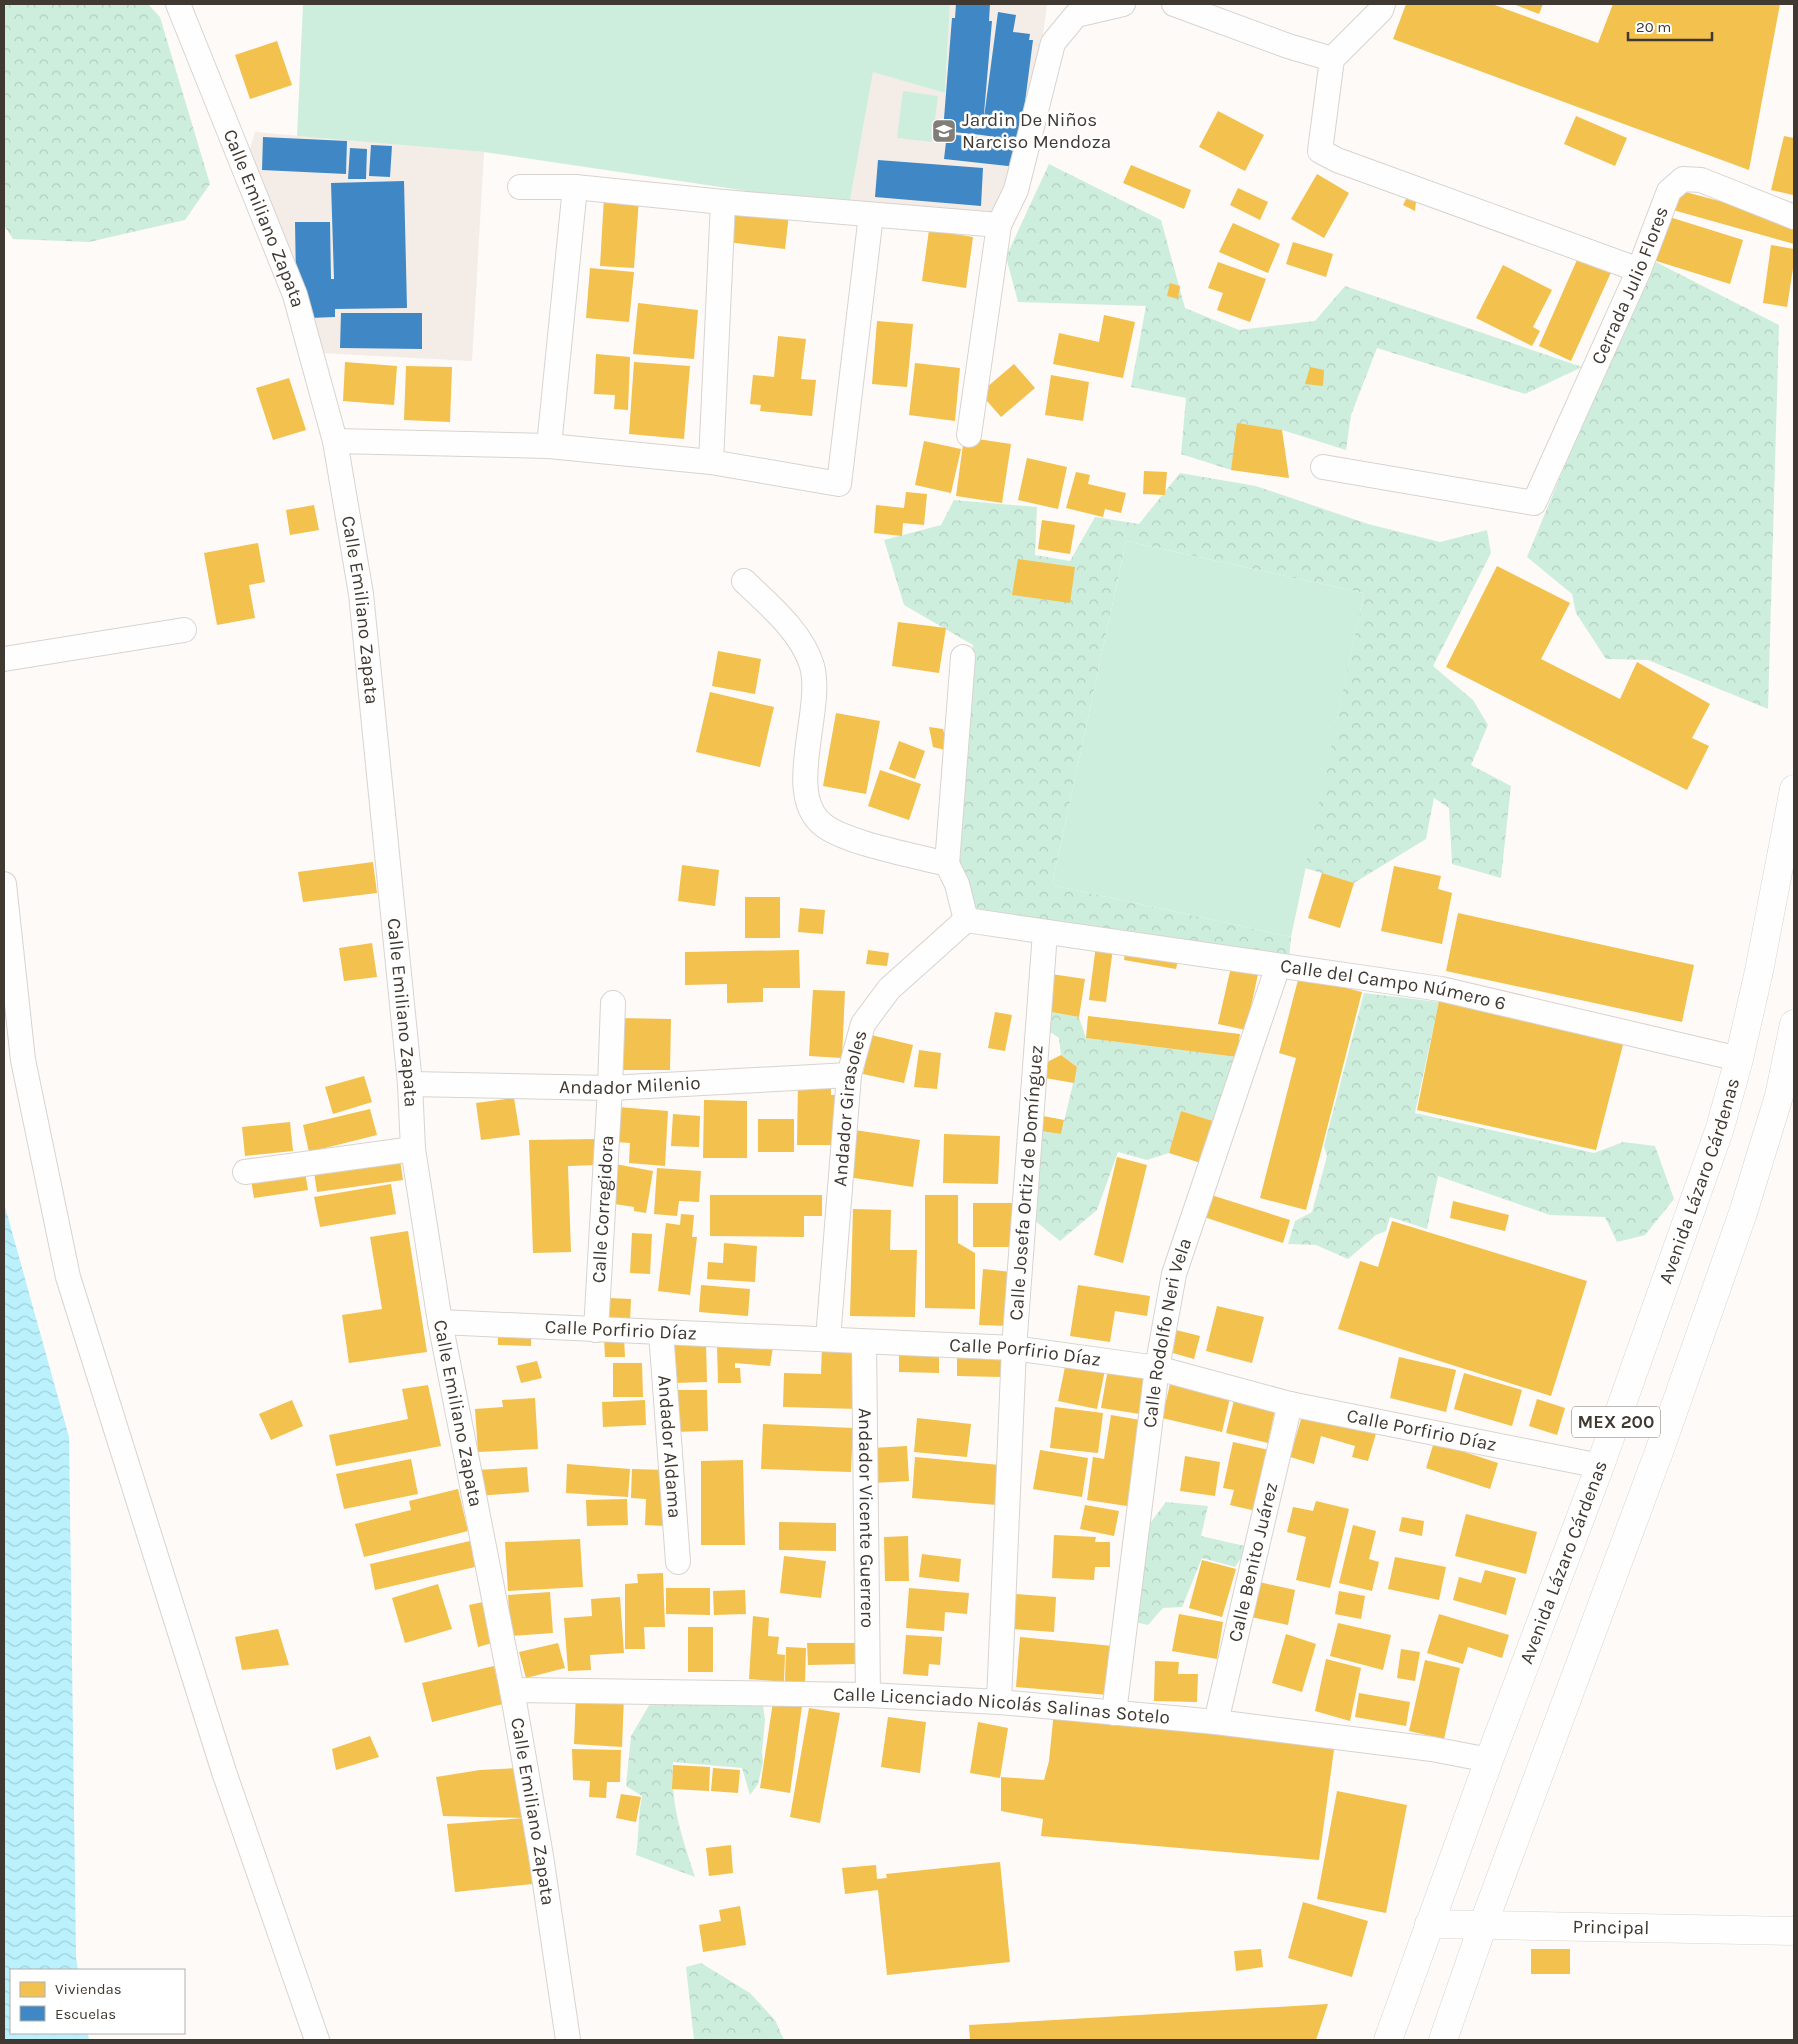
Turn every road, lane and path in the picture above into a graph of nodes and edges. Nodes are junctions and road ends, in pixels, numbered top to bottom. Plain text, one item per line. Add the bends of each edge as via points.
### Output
1 (178, 4) edge
2 (1123, 4) edge
3 (1174, 4) edge
4 (1383, 4) edge
5 (1332, 59) junction
6 (575, 186) junction
7 (520, 187) dead end
8 (723, 202) junction
9 (871, 214) junction
10 (1794, 217) edge
11 (999, 225) junction
12 (1639, 270) junction
13 (969, 435) dead end
14 (335, 441) junction
15 (549, 446) junction
16 (711, 462) junction
17 (1323, 467) dead end
18 (744, 581) dead end
19 (184, 630) dead end
20 (963, 656) dead end
21 (4, 659) edge
22 (1794, 789) edge
23 (947, 864) junction
24 (4, 884) edge
25 (966, 920) junction
26 (1045, 933) junction
27 (1278, 966) junction
28 (613, 1003) dead end
29 (1794, 1024) edge
30 (1739, 1059) junction
31 (849, 1074) junction
32 (410, 1084) junction
33 (610, 1088) junction
34 (413, 1149) junction
35 (245, 1172) dead end
36 (440, 1322) junction
37 (596, 1330) junction
38 (661, 1332) junction
39 (828, 1339) junction
40 (864, 1342) junction
41 (1014, 1348) junction
42 (1157, 1368) junction
43 (1290, 1404) junction
44 (1600, 1466) junction
45 (678, 1562) dead end
46 (512, 1690) junction
47 (868, 1695) junction
48 (999, 1702) junction
49 (1114, 1713) junction
50 (1216, 1722) junction
51 (1489, 1760) junction
52 (1429, 1924) junction
53 (1483, 1925) junction
54 (1794, 1931) edge
55 (317, 2040) edge
56 (568, 2040) edge
57 (1388, 2040) edge
58 (1443, 2040) edge

1 - 14 street, Calle Emiliano Zapata via 295,295
2 - 11 street via 1076,15 1053,43 1016,190
3 - 5 street
4 - 5 street via 1382,10
5 - 12 street via 1320,151
6 - 7 street
6 - 8 street
6 - 15 street
8 - 9 street
8 - 16 street
9 - 11 street
9 - 16 street via 839,484
10 - 12 street, Cerrada Julio Flores via 1701,180 1683,178 1669,191
11 - 13 street
12 - 17 street, Cerrada Julio Flores via 1534,503
14 - 15 street
14 - 32 street, Calle Emiliano Zapata via 361,594
15 - 16 street
18 - 23 street via 797,638 812,668 814,688 805,788 808,805 815,816 829,829 847,837
19 - 21 street
20 - 23 street
22 - 30 main road, Avenida Lázaro Cárdenas / MEX 200
23 - 25 street via 957,884
24 - 55 street via 23,1060 68,1278 224,1772
25 - 26 street, Calle del Campo Número 6
25 - 31 street, Andador Girasoles via 889,989 863,1024
26 - 27 street, Calle del Campo Número 6
26 - 41 street, Calle Josefa Ortiz de Domínguez
27 - 30 street, Calle del Campo Número 6 via 1441,989
27 - 42 street, Calle Rodolfo Neri Vela via 1174,1274
28 - 33 street, Calle Corregidora
29 - 53 main road, MEX 200 via 1779,1096 1743,1213 1660,1448
30 - 44 main road, Avenida Lázaro Cárdenas / MEX 200 via 1720,1128
31 - 33 street, Andador Milenio
31 - 39 street, Andador Girasoles
32 - 33 street, Andador Milenio
32 - 34 street, Calle Emiliano Zapata
33 - 37 street, Calle Corregidora
34 - 35 street
34 - 36 street, Calle Emiliano Zapata
36 - 37 street, Calle Porfirio Díaz
36 - 46 street, Calle Emiliano Zapata
37 - 38 street, Calle Porfirio Díaz
38 - 39 street, Calle Porfirio Díaz
38 - 45 street, Andador Aldama
39 - 40 street, Calle Porfirio Díaz
40 - 41 street, Calle Porfirio Díaz
40 - 47 street, Andador Vicente Guerrero
41 - 42 street, Calle Porfirio Díaz
41 - 48 street, Calle Josefa Ortiz de Domínguez
42 - 43 street, Calle Porfirio Díaz
42 - 49 street, Calle Rodolfo Neri Vela
43 - 44 street, Calle Porfirio Díaz
43 - 50 street, Calle Benito Juárez
44 - 51 main road, Avenida Lázaro Cárdenas / MEX 200
46 - 47 street, Calle Licenciado Nicolás Salinas Sotelo
46 - 56 street, Calle Emiliano Zapata
47 - 48 street, Calle Licenciado Nicolás Salinas Sotelo
48 - 49 street, Calle Licenciado Nicolás Salinas Sotelo
49 - 50 street, Calle Licenciado Nicolás Salinas Sotelo
50 - 51 street, Calle Licenciado Nicolás Salinas Sotelo via 1432,1748
51 - 52 main road, Avenida Lázaro Cárdenas / MEX 200
52 - 53 main road, Principal
52 - 57 main road, Avenida Lázaro Cárdenas / MEX 200
53 - 54 main road, Principal
53 - 58 main road, MEX 200

